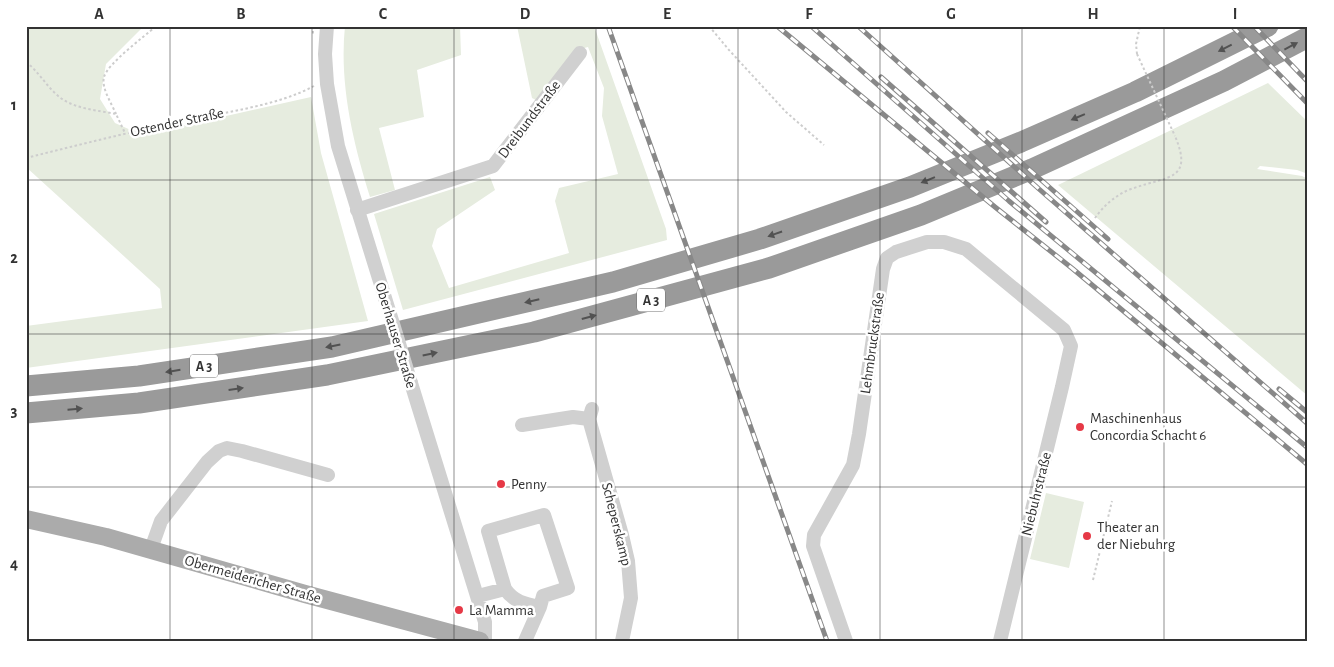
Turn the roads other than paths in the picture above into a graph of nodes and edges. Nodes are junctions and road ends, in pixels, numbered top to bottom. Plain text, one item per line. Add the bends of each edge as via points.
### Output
1 (327, 26) edge
2 (1268, 26) edge
3 (1308, 37) edge
4 (580, 53) dead end
5 (357, 210) junction
6 (1071, 346) joint
7 (26, 386) edge
8 (26, 413) edge
9 (522, 425) dead end
10 (328, 476) dead end
11 (26, 518) edge
12 (151, 549) junction
13 (505, 589) junction
14 (478, 596) junction
15 (540, 607) junction
16 (432, 634) edge
17 (480, 641) edge
18 (485, 641) edge
19 (525, 641) edge
20 (622, 641) edge
21 (846, 641) edge
22 (1000, 641) edge

1 - 5 street, Oberhauser Straße via 326,84 338,146
2 -> 7 highway, A 3 via 1135,92 1021,142 910,187 760,239 622,279 332,347 139,376
8 -> 3 highway, A 3 via 139,403 327,375 534,332 769,268 921,214 1032,169 1224,81
4 - 5 street, Dreibundstraße via 493,166
5 - 14 street, Oberhauser Straße, bridge
6 - 21 street, Lehmbruckstraße via 1064,330 966,249 944,242 927,242 887,258 852,465 814,535 813,546
6 - 22 street, Niebuhrstraße
9 - 20 street, Scheperskamp via 590,414 628,561 631,598
10 - 12 street via 242,451 227,448 219,451 162,521
11 - 12 main road, Obermeidericher Straße
12 - 16 main road, Obermeidericher Straße
13 - 14 street
13 - 15 street via 510,597
13 - 15 street via 488,531 544,514 568,588 543,596
14 - 18 street, Oberhauser Straße via 485,622
15 - 19 street
16 - 17 main road, Obermeidericher Straße

